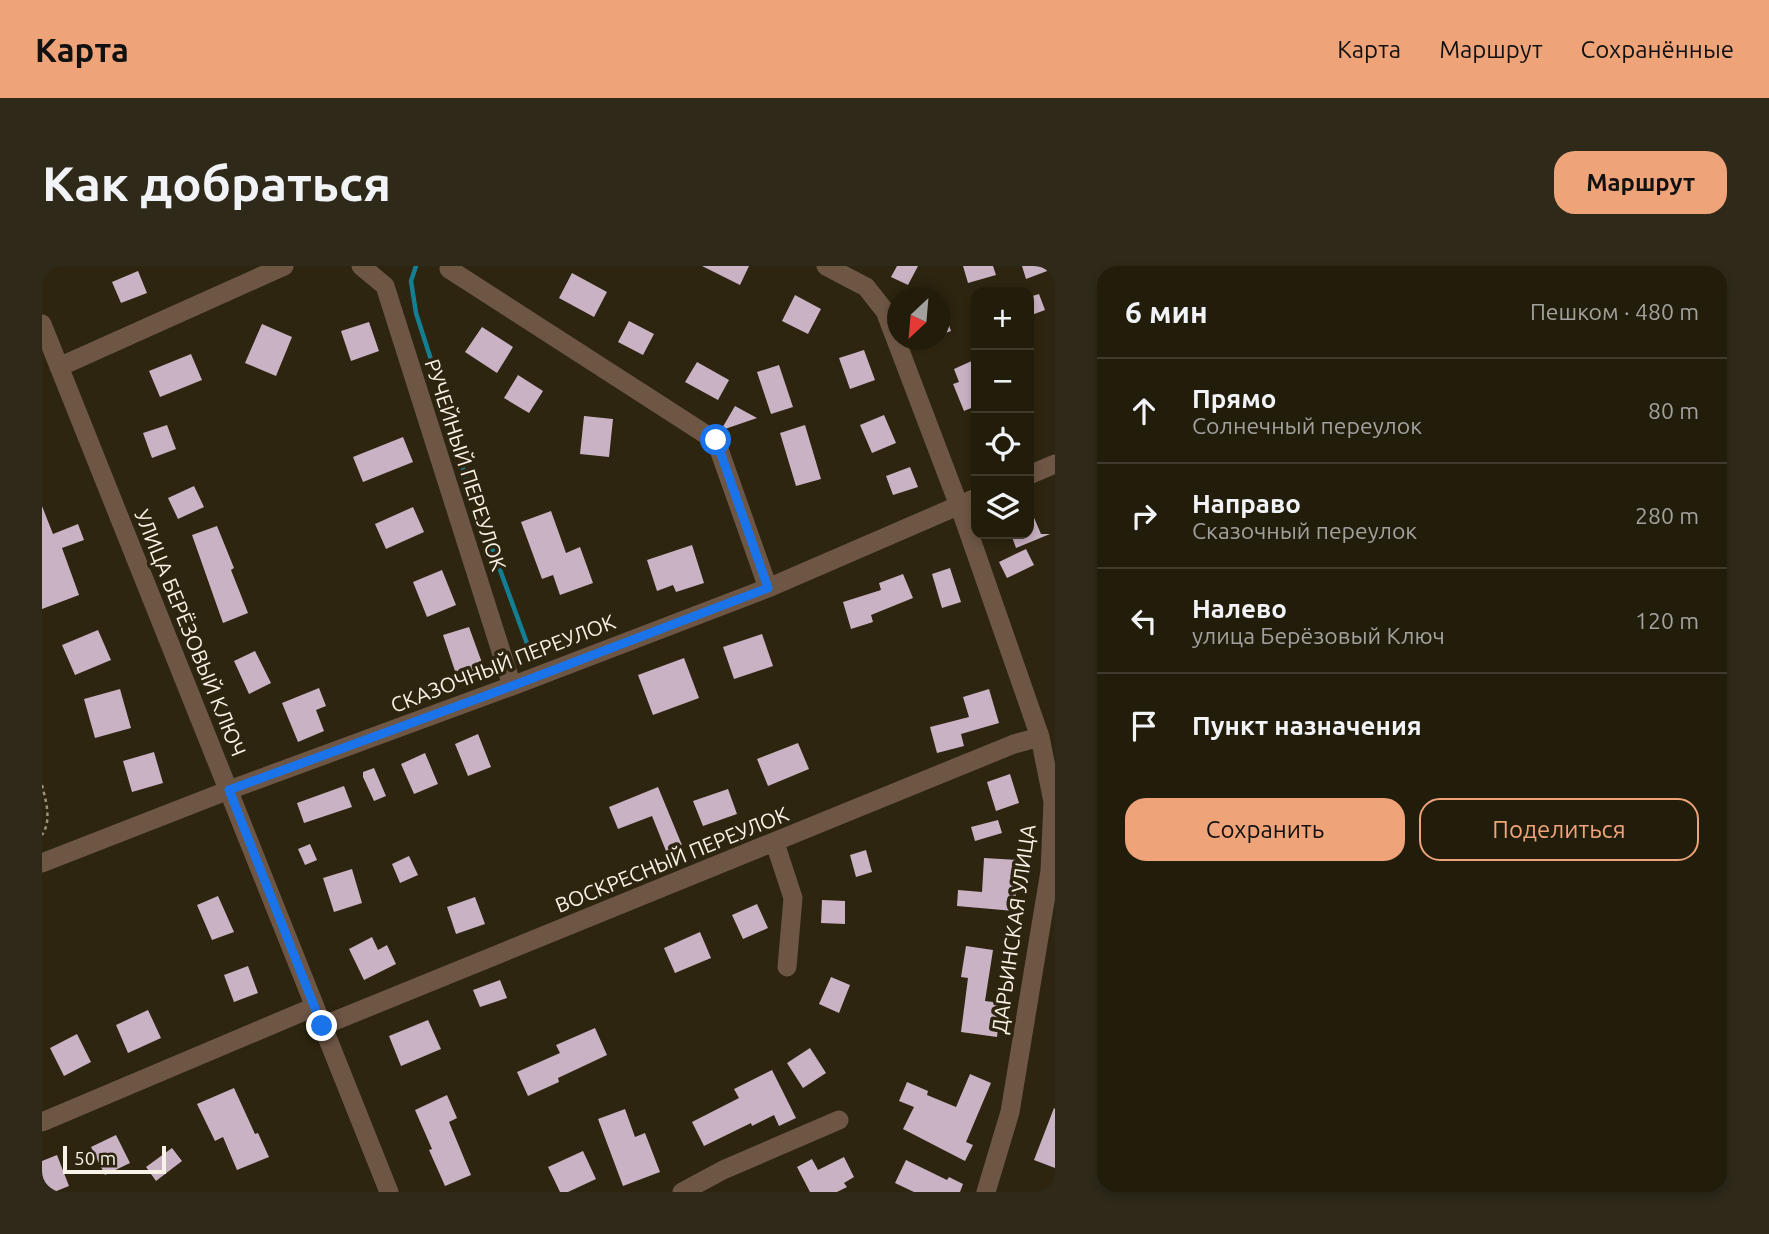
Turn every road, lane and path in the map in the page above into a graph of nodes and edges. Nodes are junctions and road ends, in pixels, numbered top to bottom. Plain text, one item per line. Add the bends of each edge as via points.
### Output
1 (284, 266) edge
2 (362, 266) edge
3 (826, 266) edge
4 (449, 269) dead end
5 (42, 324) edge
6 (60, 367) junction
7 (1055, 464) edge
8 (1034, 473) edge
9 (968, 502) edge
10 (768, 588) junction
11 (512, 686) junction
12 (1040, 737) junction
13 (42, 785) edge
14 (229, 790) junction
15 (1054, 830) edge
16 (42, 835) edge
17 (775, 843) junction
18 (42, 863) edge
19 (787, 967) dead end
20 (314, 1007) junction
21 (322, 1026) junction
22 (839, 1120) dead end
23 (42, 1122) edge
24 (389, 1192) edge
25 (682, 1192) edge
26 (986, 1192) edge

1 - 6 street
2 - 11 street, РУЧЕЙНЫЙ ПЕРЕУЛОК via 385,286
3 - 9 street, ДАРЬИНСКАЯ УЛИЦА via 866,287 885,311
4 - 10 street via 716,440
5 - 6 street, УЛИЦА БЕРЁЗОВЫЙ КЛЮЧ
6 - 14 street, УЛИЦА БЕРЁЗОВЫЙ КЛЮЧ
7 - 8 street
9 - 10 street, СКАЗОЧНЫЙ ПЕРЕУЛОК
9 - 12 street, ДАРЬИНСКАЯ УЛИЦА
10 - 11 street, СКАЗОЧНЫЙ ПЕРЕУЛОК
11 - 14 street, СКАЗОЧНЫЙ ПЕРЕУЛОК
12 - 15 street, ДАРЬИНСКАЯ УЛИЦА via 1054,802
12 - 17 street, ВОСКРЕСНЫЙ ПЕРЕУЛОК
13 - 16 path via 48,817
14 - 18 street, СКАЗОЧНЫЙ ПЕРЕУЛОК
14 - 20 street, УЛИЦА БЕРЁЗОВЫЙ КЛЮЧ
15 - 26 street, ДАРЬИНСКАЯ УЛИЦА via 1010,1112
17 - 19 street via 793,898
17 - 21 street, ВОСКРЕСНЫЙ ПЕРЕУЛОК
20 - 21 street, УЛИЦА БЕРЁЗОВЫЙ КЛЮЧ
20 - 23 street
21 - 24 street, УЛИЦА БЕРЁЗОВЫЙ КЛЮЧ
22 - 25 street

